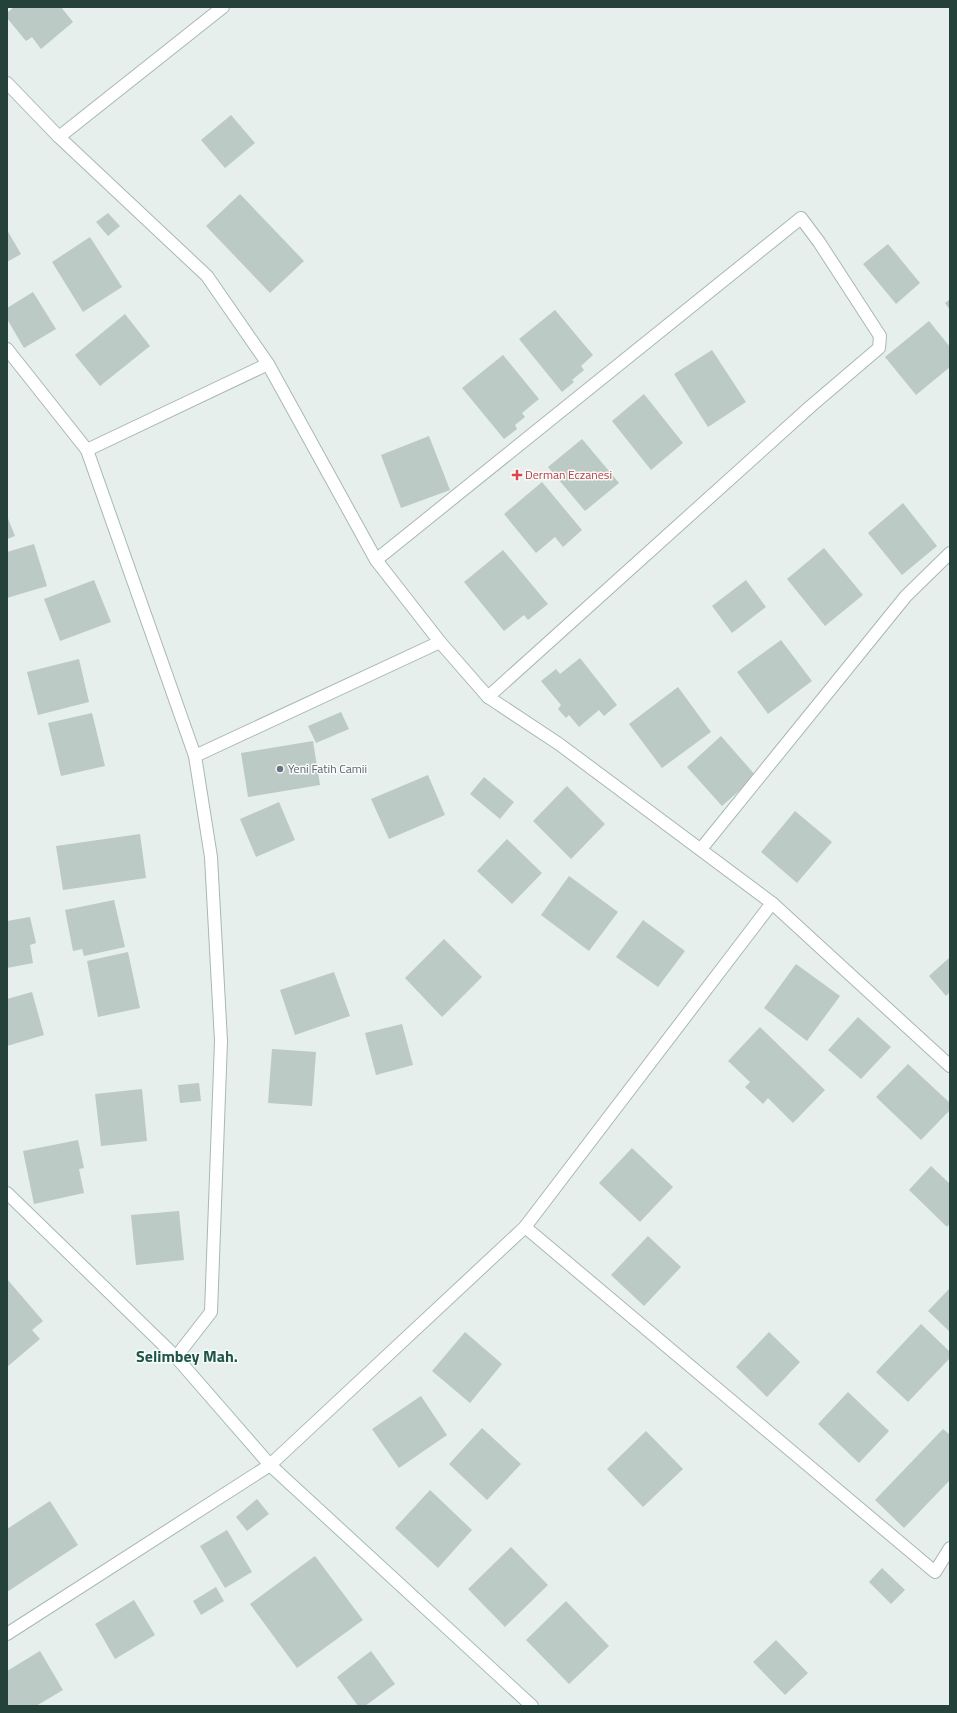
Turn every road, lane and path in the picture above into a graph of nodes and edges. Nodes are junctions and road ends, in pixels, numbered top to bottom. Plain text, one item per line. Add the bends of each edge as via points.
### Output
1 (223, 7) edge
2 (7, 83) edge
3 (59, 137) junction
4 (7, 349) edge
5 (268, 364) junction
6 (88, 450) junction
7 (950, 553) edge
8 (376, 560) junction
9 (440, 642) junction
10 (488, 698) junction
11 (195, 756) junction
12 (701, 849) junction
13 (772, 903) junction
14 (950, 1066) edge
15 (7, 1193) edge
16 (525, 1227) junction
17 (176, 1357) junction
18 (270, 1465) junction
19 (950, 1548) edge
20 (7, 1634) edge
21 (532, 1706) edge

1 - 3 street
2 - 3 street
3 - 5 street via 207,276
4 - 6 street
5 - 6 street
5 - 8 street
6 - 11 street
7 - 12 street via 906,596
8 - 9 street
8 - 10 street via 801,218 880,336 879,348 811,406
9 - 10 street
9 - 11 street
10 - 12 street via 559,744
11 - 17 street via 211,857 221,1041 211,1312
12 - 13 street
13 - 14 street
13 - 16 street
15 - 17 street
16 - 18 street
16 - 19 street via 935,1572
17 - 18 street
18 - 20 street
18 - 21 street

